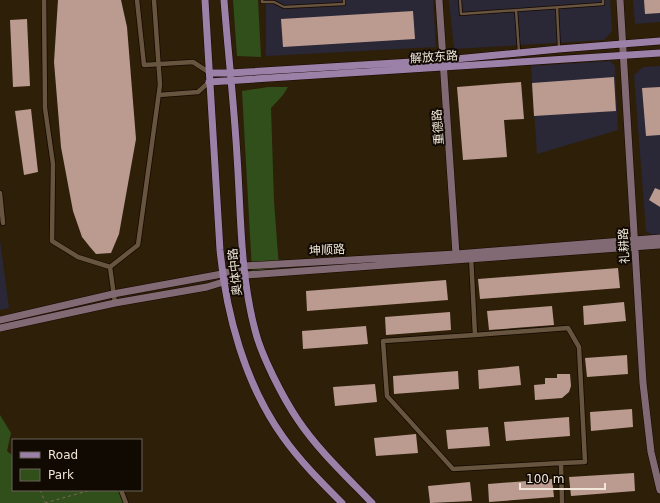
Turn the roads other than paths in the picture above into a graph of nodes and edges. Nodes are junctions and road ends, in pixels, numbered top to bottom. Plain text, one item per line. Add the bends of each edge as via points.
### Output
1 (44, 0) edge
2 (137, 0) edge
3 (154, 0) edge
4 (205, 0) edge
5 (224, 0) edge
6 (262, 0) edge
7 (344, 0) edge
8 (439, 0) edge
9 (460, 0) edge
10 (602, 0) edge
11 (620, 0) edge
12 (557, 8) junction
13 (516, 10) junction
14 (660, 41) edge
15 (623, 43) junction
16 (559, 49) junction
17 (519, 53) junction
18 (660, 53) edge
19 (624, 55) junction
20 (159, 64) junction
21 (445, 64) junction
22 (210, 73) junction
23 (231, 77) junction
24 (210, 82) junction
25 (159, 96) junction
26 (0, 193) edge
27 (3, 223) dead end
28 (660, 238) edge
29 (635, 243) junction
30 (660, 245) edge
31 (456, 254) junction
32 (470, 255) junction
33 (244, 266) junction
34 (110, 267) junction
35 (222, 274) junction
36 (246, 275) junction
37 (224, 283) junction
38 (114, 294) junction
39 (115, 303) junction
40 (0, 320) edge
41 (0, 328) edge
42 (475, 335) junction
43 (561, 463) junction
44 (660, 490) edge
45 (121, 491) edge
46 (126, 503) edge
47 (342, 503) edge
48 (372, 503) edge
49 (562, 503) edge

1 - 34 street via 45,108 53,164 52,241 78,257
2 - 20 street via 144,65
3 - 20 street
4 - 22 main road, 奥体中路
5 - 23 main road, 奥体中路
6 - 7 lane via 284,7 344,4
8 - 21 street, 重德路
9 - 13 lane via 461,14
10 - 12 lane via 603,4
11 - 15 street, 礼耕路
12 - 13 lane
12 - 16 lane
13 - 17 lane
14 - 15 main road, 解放东路
15 - 16 main road, 解放东路
15 - 19 street, 礼耕路
16 - 17 main road, 解放东路
17 - 21 main road, 解放东路
18 - 19 main road, 解放东路
19 - 21 main road, 解放东路
19 - 29 street, 礼耕路
20 - 22 street via 193,62
20 - 25 street
21 - 23 main road, 解放东路
21 - 31 street, 重德路
22 - 23 main road, 解放东路
22 - 24 main road, 奥体中路
23 - 24 main road, 解放东路
23 - 33 main road, 奥体中路
24 - 25 street via 198,92
24 - 35 main road, 奥体中路
25 - 34 street via 138,245
26 - 27 street
28 - 29 street, 坤顺路
29 - 30 street, 坤顺路
29 - 32 street, 坤顺路
29 - 44 street, 礼耕路 via 643,383 651,452
31 - 32 street, 坤顺路
31 - 33 street, 坤顺路
32 - 36 street, 坤顺路
32 - 42 street
33 - 35 street, 坤顺路
33 - 36 main road, 奥体中路
34 - 38 street
35 - 37 main road, 奥体中路
35 - 38 street, 坤顺路
36 - 37 street, 坤顺路
36 - 48 main road, 奥体中路 via 255,332 268,365 284,394 303,426
37 - 39 street, 坤顺路
37 - 47 main road, 奥体中路 via 243,355 265,407 282,436 302,462
38 - 39 street
38 - 40 street, 坤顺路
39 - 41 street, 坤顺路
42 - 43 street via 568,328 579,347 585,462
42 - 43 street via 383,341 387,396 453,469
43 - 49 street
45 - 46 street

